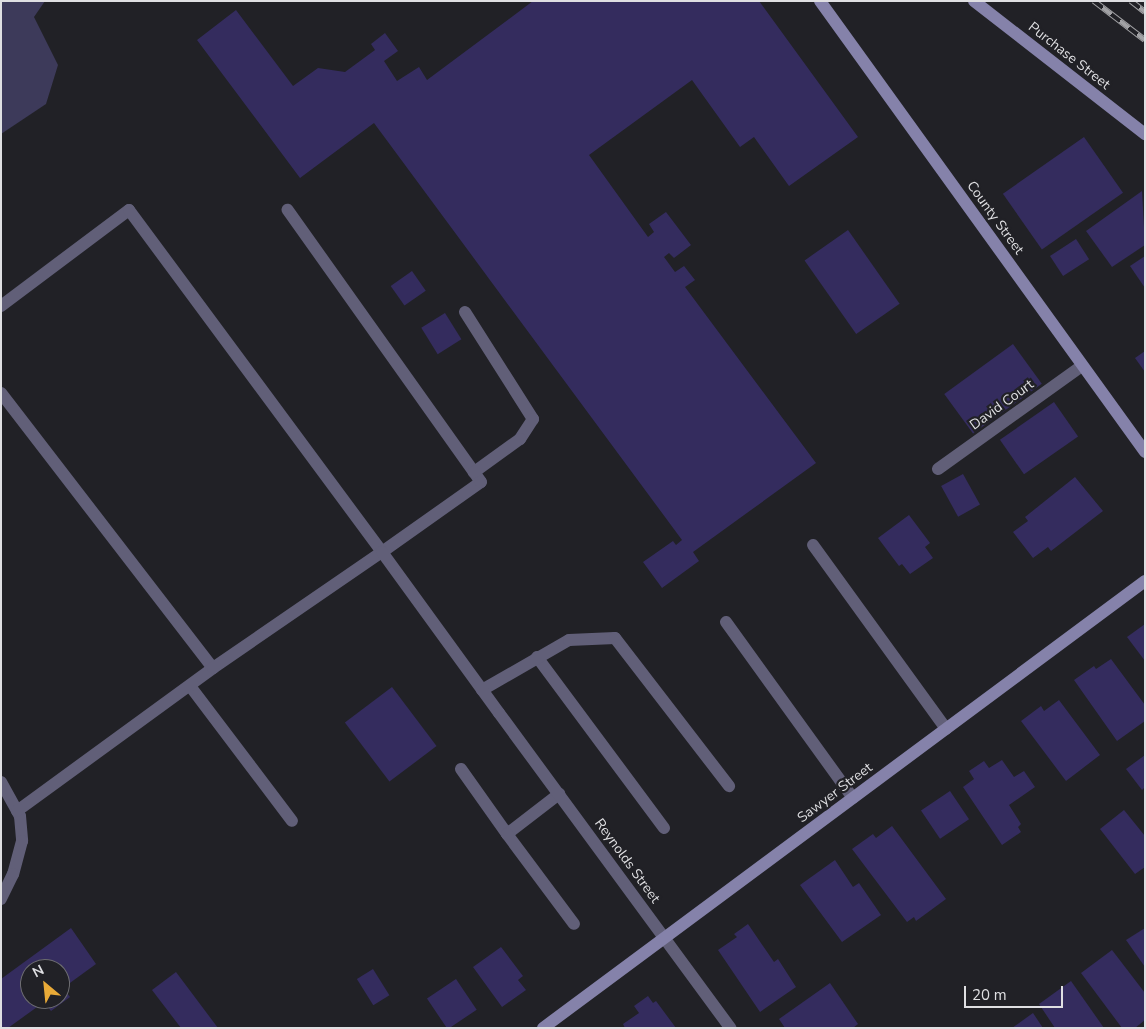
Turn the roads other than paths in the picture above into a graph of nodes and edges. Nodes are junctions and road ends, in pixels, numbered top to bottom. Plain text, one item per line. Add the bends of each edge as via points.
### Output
1 (820, 1) edge
2 (974, 1) edge
3 (1145, 134) edge
4 (288, 210) dead end
5 (1, 306) edge
6 (466, 312) dead end
7 (1082, 366) junction
8 (1, 392) edge
9 (1145, 452) edge
10 (938, 469) dead end
11 (474, 472) junction
12 (812, 545) dead end
13 (382, 552) junction
14 (1145, 581) edge
15 (726, 622) dead end
16 (537, 657) junction
17 (213, 668) junction
18 (190, 686) junction
19 (482, 690) junction
20 (946, 729) junction
21 (460, 769) dead end
22 (1, 782) edge
23 (729, 786) dead end
24 (559, 794) junction
25 (853, 798) junction
26 (17, 811) junction
27 (292, 821) dead end
28 (664, 828) dead end
29 (507, 834) junction
30 (1, 899) edge
31 (574, 924) dead end
32 (664, 938) junction
33 (543, 1028) edge
34 (730, 1028) edge

1 - 7 main road, County Street
2 - 3 main road, Purchase Street
4 - 11 street
5 - 13 street, Reynolds Street via 129,210
6 - 11 street via 532,419 520,439
7 - 9 main road, County Street
7 - 10 street, David Court
8 - 17 street
11 - 13 street via 482,482
12 - 20 street
13 - 17 street
13 - 19 street, Reynolds Street
14 - 20 main road, Sawyer Street
15 - 25 street
16 - 19 street
16 - 23 street via 569,640 615,638
16 - 28 street
17 - 18 street
18 - 26 street
18 - 27 street
19 - 24 street, Reynolds Street
20 - 25 main road, Sawyer Street
21 - 29 street
22 - 26 street
24 - 29 street
24 - 32 street, Reynolds Street
25 - 32 main road, Sawyer Street
26 - 30 street via 22,841 14,874
29 - 31 street
32 - 33 main road, Sawyer Street
32 - 34 street, Reynolds Street

